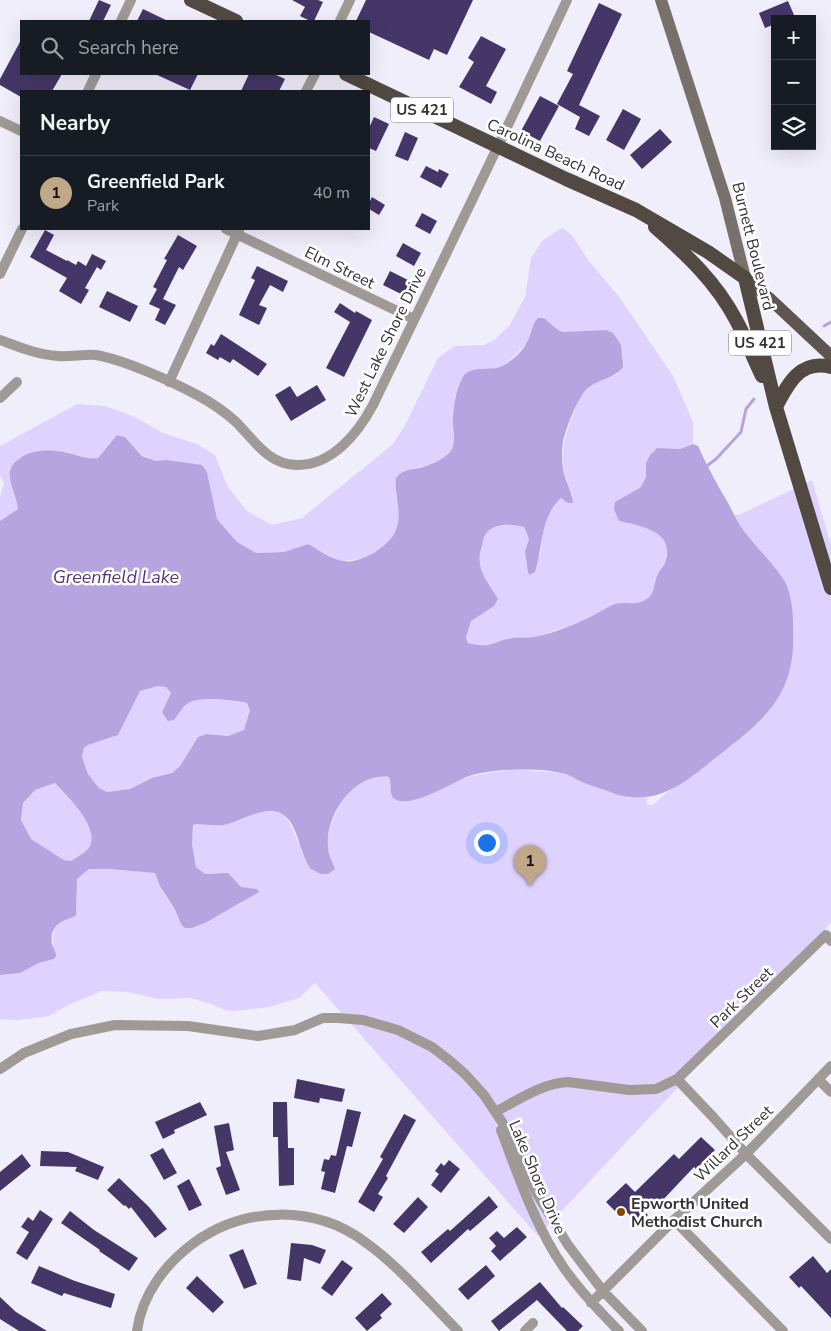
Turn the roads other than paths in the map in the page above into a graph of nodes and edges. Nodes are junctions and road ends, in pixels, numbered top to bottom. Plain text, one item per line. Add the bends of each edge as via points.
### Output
1 (131, 0) edge
2 (192, 0) edge
3 (350, 0) edge
4 (567, 0) edge
5 (661, 0) edge
6 (121, 20) edge
7 (234, 20) edge
8 (340, 20) edge
9 (96, 75) edge
10 (314, 75) edge
11 (348, 75) edge
12 (88, 90) edge
13 (307, 90) edge
14 (0, 121) edge
15 (20, 131) edge
16 (499, 147) junction
17 (636, 210) junction
18 (22, 230) edge
19 (238, 231) edge
20 (0, 274) edge
21 (745, 278) junction
22 (414, 319) junction
23 (0, 340) edge
24 (831, 356) edge
25 (831, 367) edge
26 (17, 382) dead end
27 (169, 382) junction
28 (0, 398) edge
29 (776, 407) junction
30 (831, 588) edge
31 (828, 938) edge
32 (831, 1066) edge
33 (0, 1069) edge
34 (677, 1079) junction
35 (818, 1079) junction
36 (831, 1092) edge
37 (495, 1112) junction
38 (746, 1154) junction
39 (674, 1220) junction
40 (831, 1239) edge
41 (603, 1291) junction
42 (591, 1302) junction
43 (533, 1323) dead end
44 (137, 1331) edge
45 (458, 1331) edge
46 (525, 1331) edge
47 (619, 1331) edge
48 (642, 1331) edge
49 (783, 1331) edge

1 - 6 street
2 - 7 highway
3 - 8 street
4 - 16 street, West Lake Shore Drive
5 - 21 main road, Burnett Boulevard via 725,198
9 - 12 street
10 - 13 street
11 - 16 highway, Carolina Beach Road / US 421
14 - 15 street
16 - 17 highway, Carolina Beach Road / US 421
16 - 22 street, West Lake Shore Drive
17 - 21 highway, Carolina Beach Road / US 421
17 - 29 highway via 691,259 715,286 736,320
18 - 20 street
19 - 22 street, Elm Street
19 - 27 street
21 - 24 main road
21 - 29 highway, Burnett Boulevard / US 421
22 - 27 street, West Lake Shore Drive via 359,430 342,446 314,462 295,465 270,456 227,414
23 - 27 street, West Lake Shore Drive via 54,356 104,357
25 - 29 highway via 802,369 789,383
26 - 28 street
29 - 30 highway, Burnett Boulevard / US 421
31 - 34 street, Park Street
32 - 35 street, Willard Street
33 - 37 street via 24,1054 71,1034 115,1025 188,1026 258,1036 295,1030 323,1018 363,1020 383,1025 432,1047 465,1074
34 - 37 street via 656,1089 629,1090 568,1082 554,1084
34 - 38 street
35 - 36 street
35 - 38 street, Willard Street
37 - 41 street, Lake Shore Drive via 548,1213
37 - 42 street, Lake Shore Drive via 517,1175 554,1253
38 - 39 street, Willard Street
38 - 40 street
39 - 41 street, Willard Street
39 - 49 street
41 - 42 street, Willard Street
41 - 48 street, Lake Shore Drive
42 - 47 street, Lake Shore Drive
43 - 46 street
44 - 45 street via 141,1311 158,1278 187,1248 222,1226 274,1214 302,1216 333,1225 365,1241

